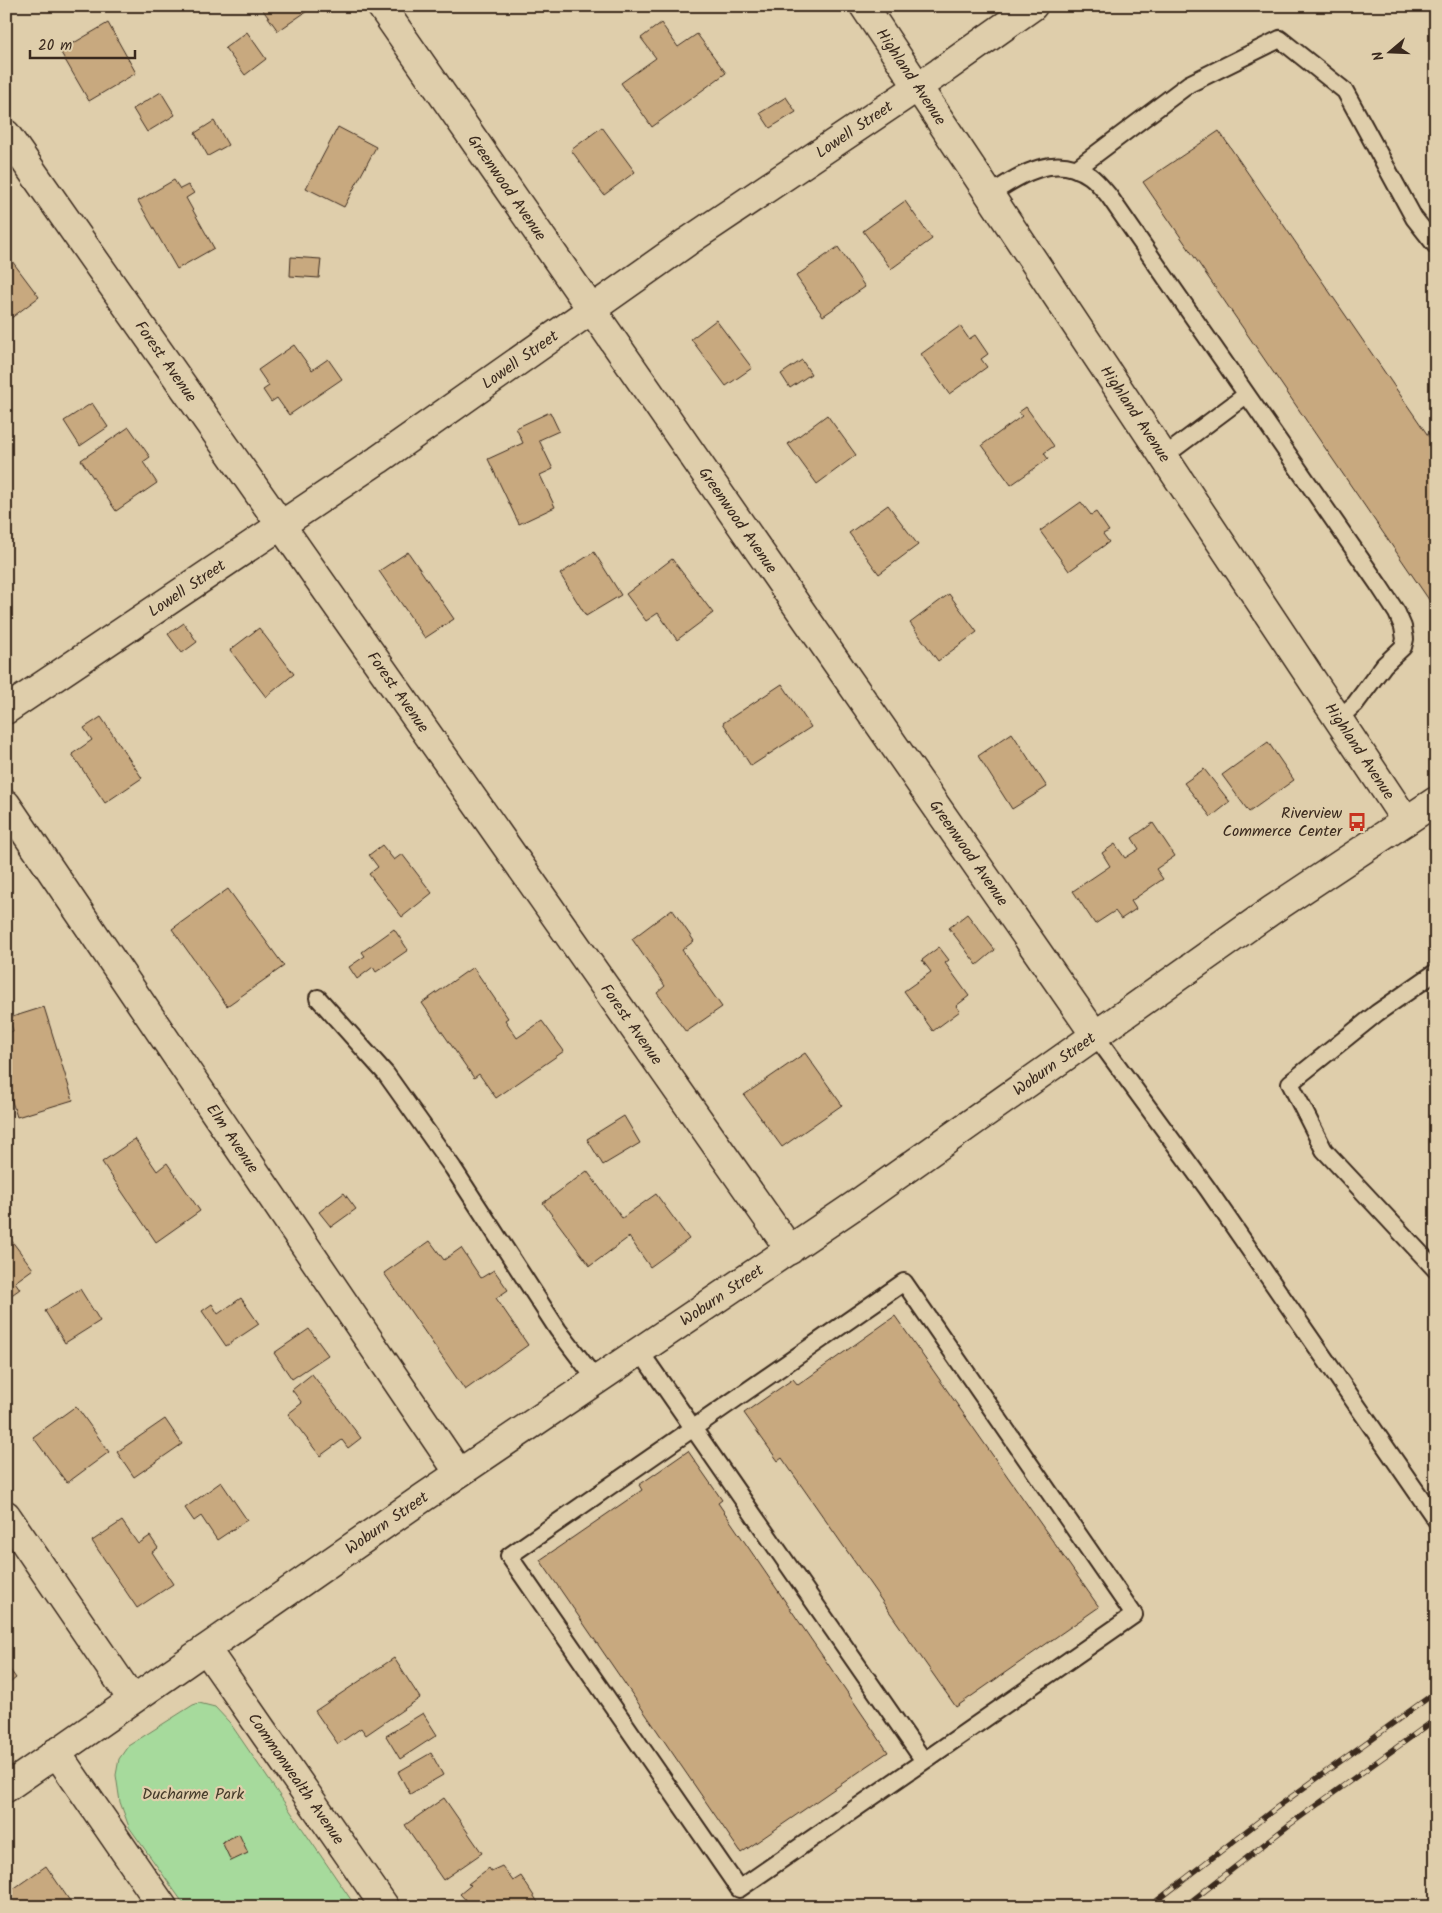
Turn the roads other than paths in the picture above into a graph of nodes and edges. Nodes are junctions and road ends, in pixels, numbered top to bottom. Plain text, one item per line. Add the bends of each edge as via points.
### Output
1 (381, 6) edge
2 (864, 6) edge
3 (1033, 6) edge
4 (918, 87) junction
5 (6, 134) edge
6 (1076, 170) junction
7 (989, 195) junction
8 (1436, 246) edge
9 (591, 309) junction
10 (1246, 395) junction
11 (1163, 457) junction
12 (280, 525) junction
13 (6, 710) edge
14 (1338, 719) junction
15 (1436, 801) edge
16 (6, 804) edge
17 (1406, 821) junction
18 (1436, 972) edge
19 (318, 998) dead end
20 (1095, 1035) junction
21 (790, 1250) junction
22 (1436, 1270) edge
23 (639, 1350) junction
24 (596, 1381) junction
25 (693, 1428) junction
26 (459, 1473) junction
27 (6, 1515) edge
28 (1436, 1520) edge
29 (206, 1649) junction
30 (132, 1699) junction
31 (56, 1752) junction
32 (924, 1761) junction
33 (6, 1788) edge
34 (164, 1907) edge
35 (385, 1907) edge

1 - 9 street, Greenwood Avenue
2 - 4 street, Highland Avenue
3 - 4 street, Lowell Street
4 - 7 street, Highland Avenue
4 - 9 street, Lowell Street
5 - 12 street, Forest Avenue
6 - 7 lane via 1060,165 1040,167
6 - 8 lane via 1189,84 1280,39 1345,91 1414,218
6 - 10 lane via 1090,176 1109,196
7 - 11 street, Highland Avenue
9 - 12 street, Lowell Street via 378,460
9 - 20 street, Greenwood Avenue
10 - 11 lane
10 - 14 lane via 1378,584 1403,627 1403,647 1384,665 1365,693
11 - 14 street, Highland Avenue
12 - 13 street, Lowell Street
12 - 21 street, Forest Avenue
14 - 17 street, Highland Avenue
15 - 17 street, Woburn Street
16 - 26 street, Elm Avenue
17 - 20 street, Woburn Street via 1272,910
18 - 22 lane via 1377,1013 1290,1083 1324,1150
19 - 24 lane via 386,1074 468,1191 558,1330
20 - 21 street, Woburn Street
20 - 28 lane via 1207,1188
21 - 23 street, Woburn Street
23 - 24 street, Woburn Street
23 - 25 lane
24 - 26 street, Woburn Street
25 - 32 lane
25 - 32 lane via 509,1556 739,1888
25 - 32 lane via 904,1282 1134,1615
26 - 29 street, Woburn Street
27 - 30 street
29 - 30 street, Woburn Street
29 - 35 street, Commonwealth Avenue
30 - 31 street, Woburn Street
31 - 33 street, Woburn Street
31 - 34 street

